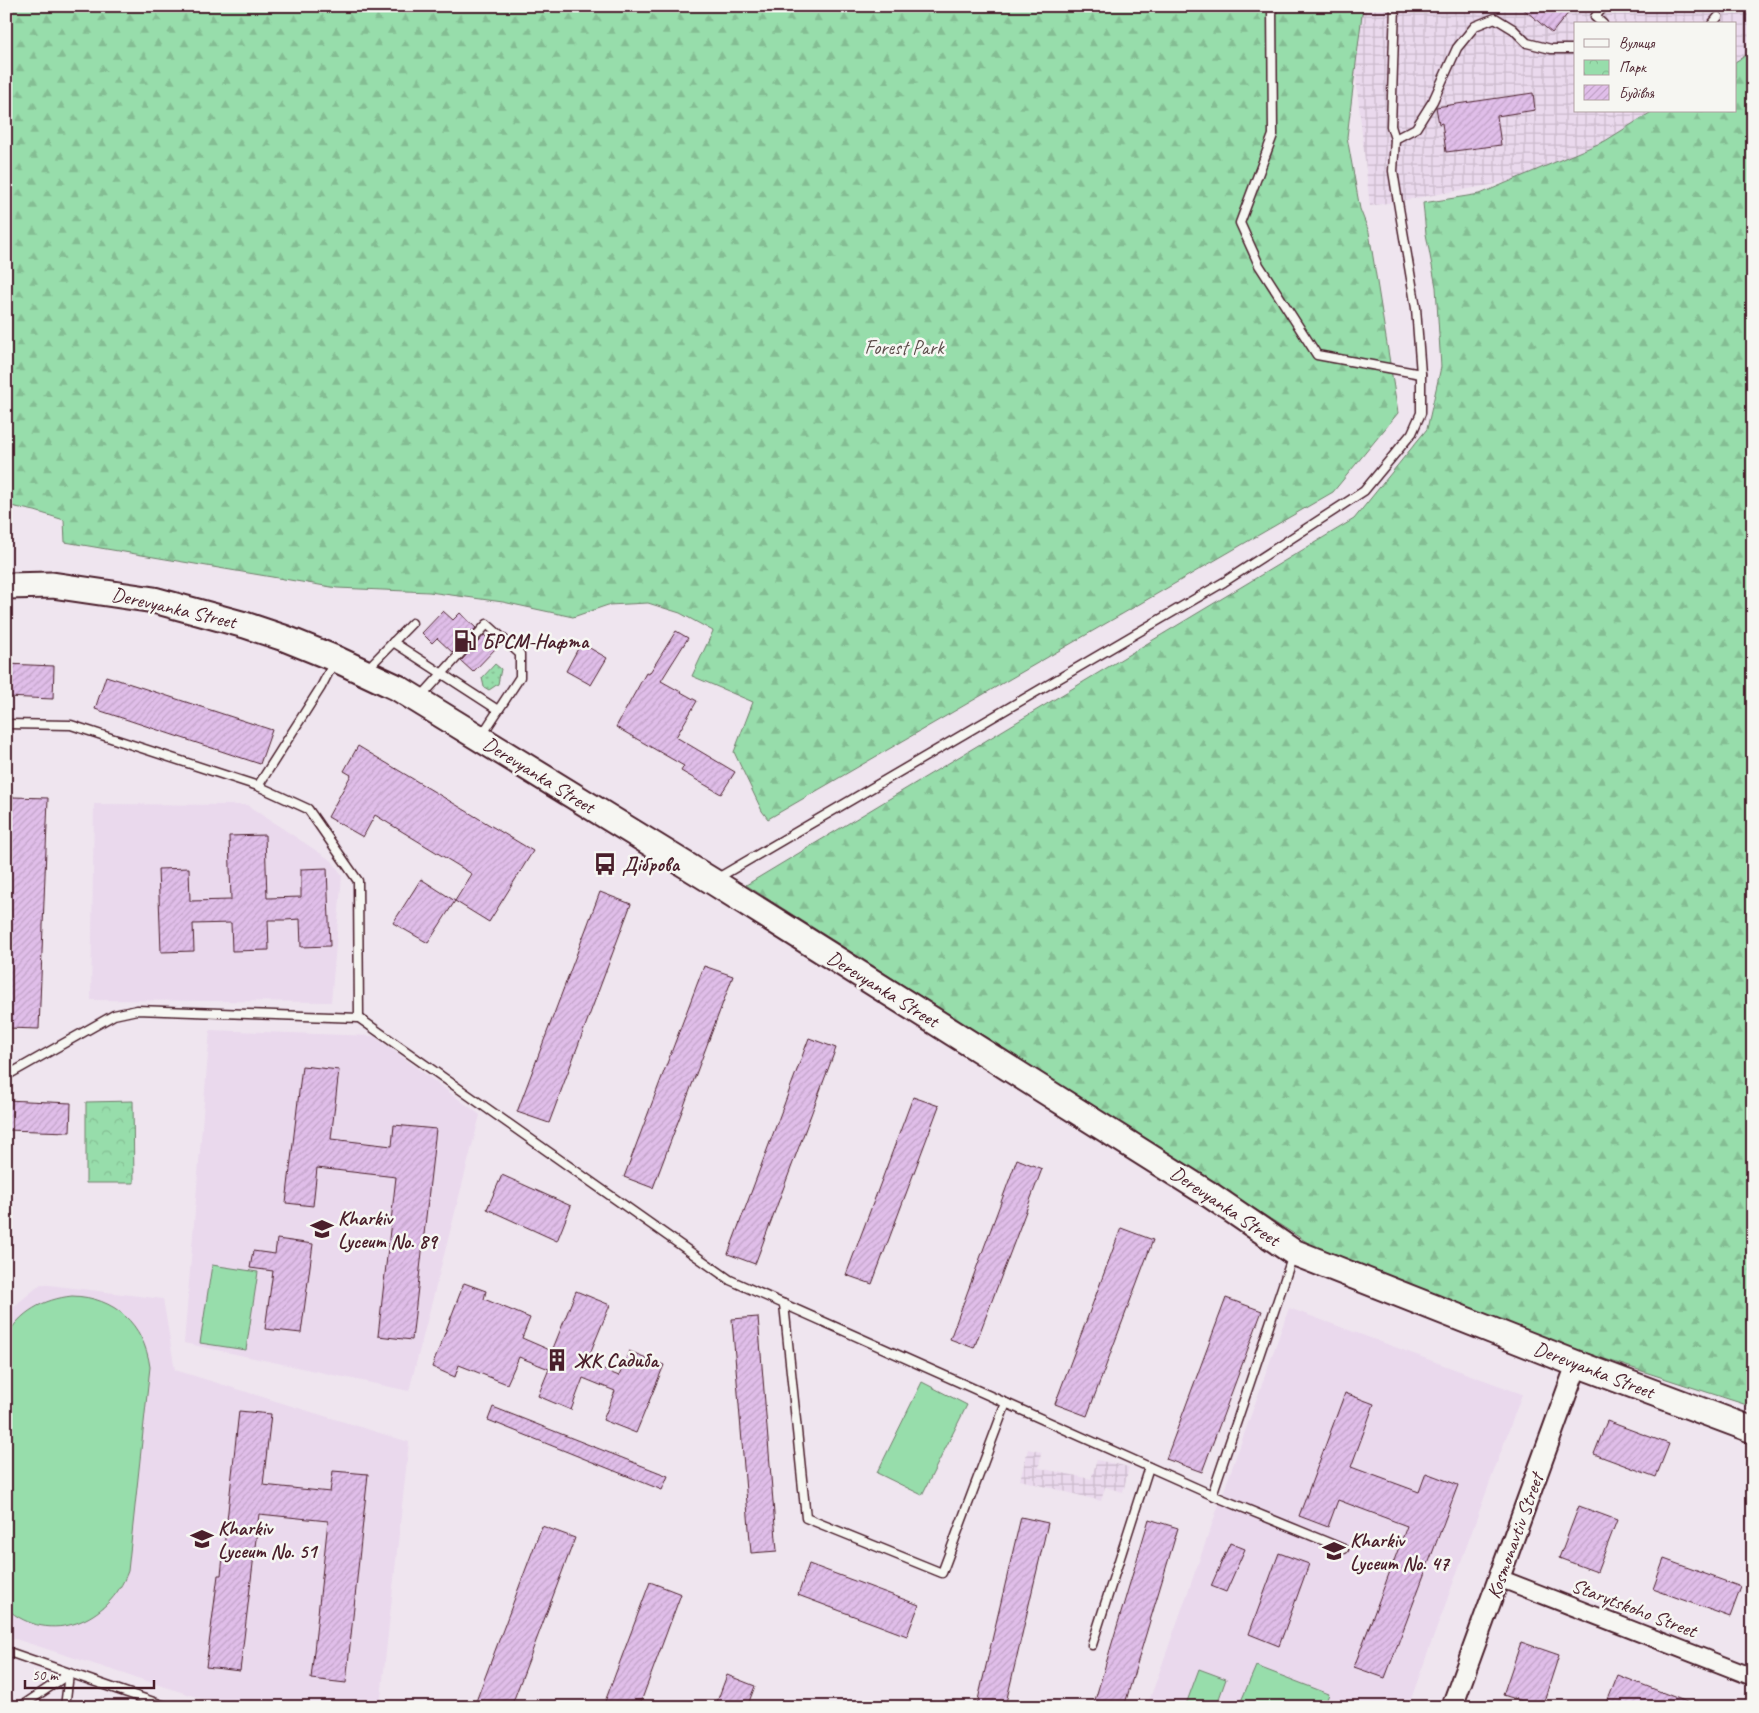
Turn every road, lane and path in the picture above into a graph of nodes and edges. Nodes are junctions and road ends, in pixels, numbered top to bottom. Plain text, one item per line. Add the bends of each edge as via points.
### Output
1 (1272, 6) edge
2 (1395, 6) edge
3 (1604, 6) edge
4 (1718, 17) dead end
5 (1600, 22) edge
6 (1714, 22) edge
7 (1574, 49) edge
8 (1396, 139) junction
9 (1421, 374) junction
10 (6, 586) edge
11 (412, 623) dead end
12 (393, 642) junction
13 (336, 659) junction
14 (364, 672) junction
15 (442, 675) junction
16 (418, 700) junction
17 (498, 710) junction
18 (6, 724) edge
19 (480, 739) junction
20 (258, 786) junction
21 (712, 881) junction
22 (359, 1018) junction
23 (6, 1076) edge
24 (1294, 1252) junction
25 (784, 1304) junction
26 (1577, 1364) junction
27 (1006, 1403) junction
28 (1753, 1430) edge
29 (1150, 1467) junction
30 (1212, 1495) junction
31 (1344, 1549) dead end
32 (1500, 1578) junction
33 (1092, 1645) dead end
34 (6, 1651) edge
35 (69, 1674) junction
36 (1753, 1677) edge
37 (20, 1707) edge
38 (65, 1707) edge
39 (168, 1707) edge
40 (1452, 1707) edge

1 - 9 lane via 1273,135 1240,223 1259,265 1317,355
2 - 8 lane via 1391,126
3 - 5 lane via 1595,18
4 - 6 lane
7 - 8 lane via 1551,49 1528,43 1495,18 1475,26 1456,48 1433,101 1416,128
8 - 9 lane via 1394,171 1416,308
9 - 21 lane via 1421,413 1412,433 1364,491 1224,582
10 - 13 main road, Derevyanka Street via 52,585 154,600 245,625
11 - 12 lane
12 - 14 lane
12 - 15 lane
13 - 14 main road, Derevyanka Street
13 - 20 lane
14 - 16 main road, Derevyanka Street
15 - 16 lane
15 - 17 lane
15 - 17 lane via 487,624 520,654 520,677
16 - 19 main road, Derevyanka Street
17 - 19 lane
18 - 20 lane via 71,725
19 - 21 main road, Derevyanka Street
20 - 22 lane via 308,809 358,881
21 - 24 main road, Derevyanka Street via 1210,1195
22 - 23 lane via 137,1010 114,1015
22 - 25 lane via 730,1280
24 - 26 main road, Derevyanka Street
24 - 30 lane
25 - 27 lane
25 - 27 lane via 806,1518 942,1573
26 - 28 main road, Derevyanka Street
26 - 32 street, Kosmonavtiv Street
27 - 29 lane
29 - 30 lane
29 - 33 lane
30 - 31 lane
32 - 36 street, Starytskoho Street
32 - 40 street, Kosmonavtiv Street
34 - 35 lane
35 - 37 lane
35 - 38 lane
35 - 39 lane

